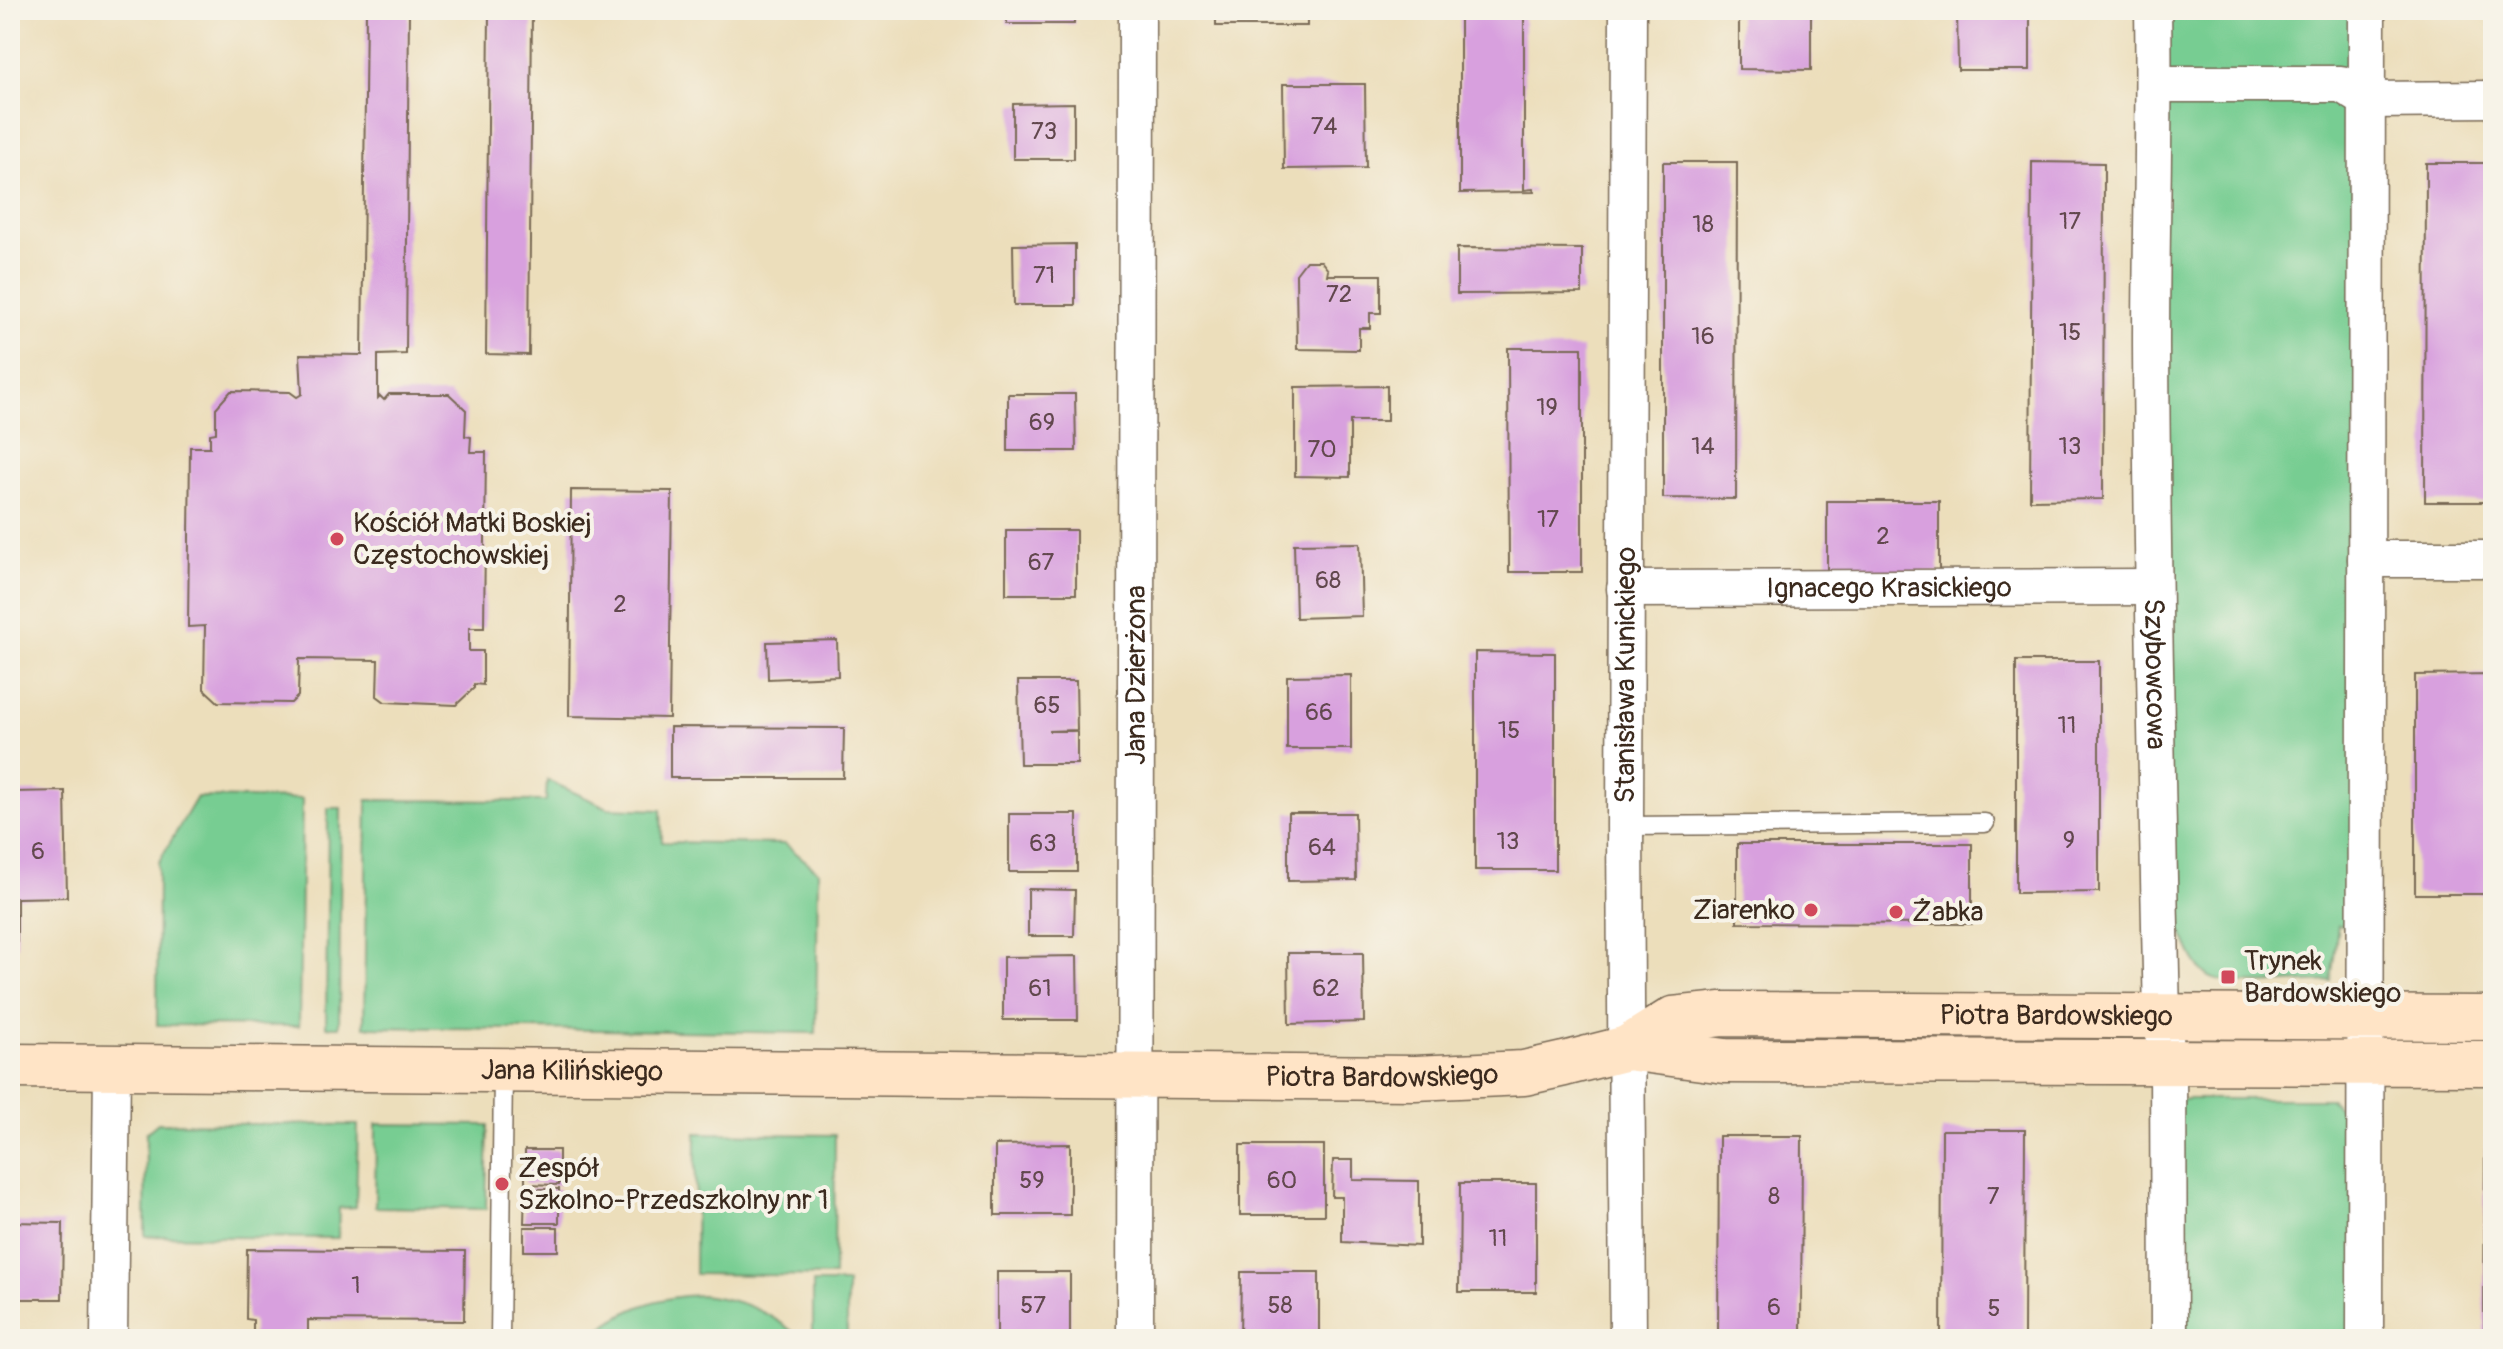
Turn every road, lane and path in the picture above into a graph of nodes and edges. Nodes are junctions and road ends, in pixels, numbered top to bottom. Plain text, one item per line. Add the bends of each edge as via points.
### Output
1 (1137, 10) edge
2 (1628, 10) edge
3 (2153, 10) edge
4 (2367, 10) edge
5 (2155, 84) junction
6 (2493, 99) edge
7 (2367, 100) junction
8 (2366, 559) junction
9 (2493, 559) edge
10 (2152, 587) junction
11 (1625, 589) junction
12 (1985, 823) dead end
13 (1625, 826) junction
14 (2162, 1017) junction
15 (2365, 1018) junction
16 (2493, 1018) edge
17 (1627, 1048) junction
18 (2168, 1062) junction
19 (2365, 1062) junction
20 (2493, 1063) edge
21 (10, 1066) edge
22 (112, 1067) junction
23 (503, 1071) junction
24 (1136, 1076) junction
25 (109, 1339) edge
26 (500, 1339) edge
27 (1135, 1339) edge
28 (1628, 1339) edge
29 (2169, 1339) edge
30 (2365, 1339) edge

1 - 24 street, Jana Dzierżona
2 - 11 street, Stanisława Kunickiego
3 - 5 street, Szybowcowa
4 - 7 street
5 - 7 street via 2341,84
5 - 10 street, Szybowcowa via 2150,204
6 - 7 street
7 - 8 street
8 - 9 street
8 - 15 street
10 - 11 street, Ignacego Krasickiego
10 - 14 street, Szybowcowa
11 - 13 street, Stanisława Kunickiego
12 - 13 lane
13 - 17 street, Stanisława Kunickiego
14 - 15 street, Piotra Bardowskiego
14 - 17 street, Piotra Bardowskiego via 1722,1014 1673,1019
14 - 18 street, Szybowcowa
15 - 16 street, Piotra Bardowskiego
15 - 19 street
17 - 18 street, Piotra Bardowskiego via 1725,1061
17 - 24 street, Piotra Bardowskiego via 1524,1073 1477,1076
17 - 28 street, Stanisława Kunickiego
18 - 19 street, Piotra Bardowskiego
18 - 29 street, Szybowcowa
19 - 20 street, Piotra Bardowskiego
19 - 30 street
21 - 22 street, Jana Kilińskiego
22 - 23 street, Jana Kilińskiego
22 - 25 street
23 - 24 street, Jana Kilińskiego
23 - 26 lane
24 - 27 street, Jana Dzierżona

